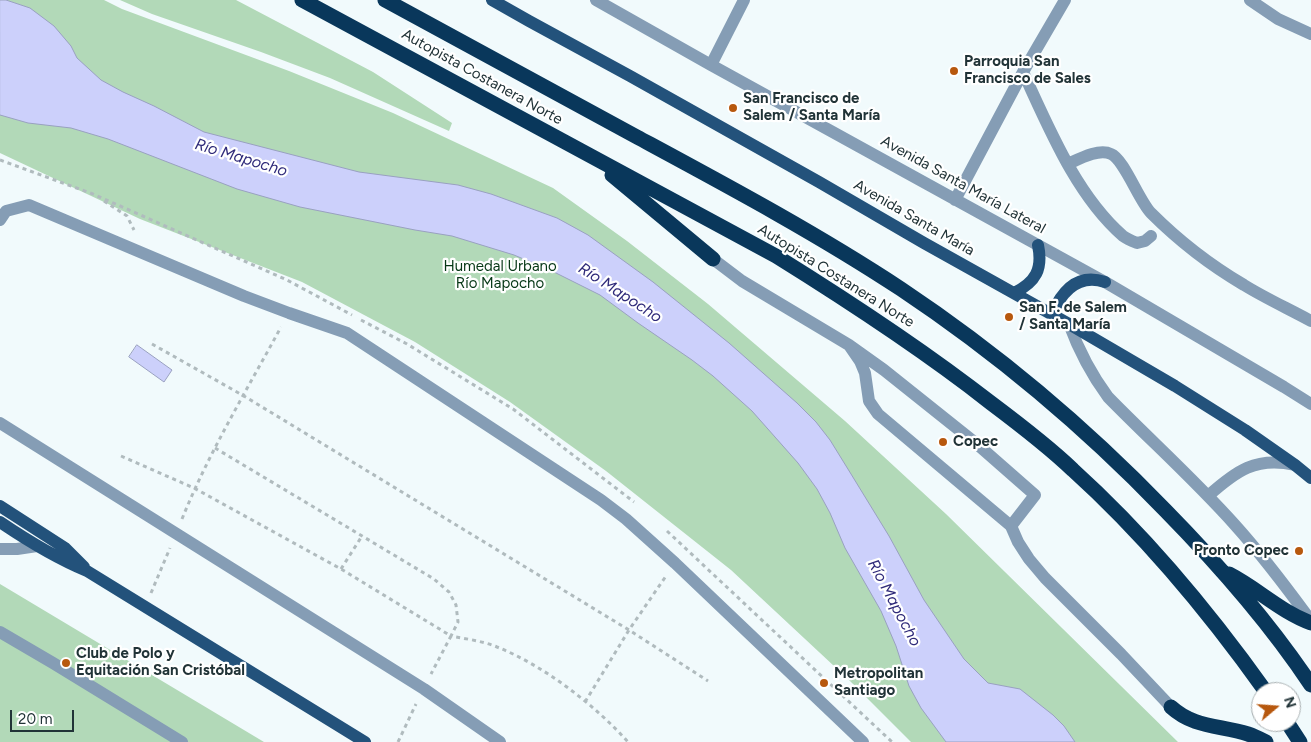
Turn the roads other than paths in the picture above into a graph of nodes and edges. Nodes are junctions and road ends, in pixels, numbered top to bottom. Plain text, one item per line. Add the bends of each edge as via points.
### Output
1 (302, 0) edge
2 (385, 0) edge
3 (492, 0) edge
4 (596, 0) edge
5 (744, 0) edge
6 (1065, 0) edge
7 (1250, 0) edge
8 (1311, 34) edge
9 (711, 65) junction
10 (1023, 72) junction
11 (590, 156) junction
12 (1068, 164) junction
13 (955, 200) junction
14 (0, 220) edge
15 (1151, 236) dead end
16 (1038, 245) junction
17 (713, 259) joint
18 (1105, 282) junction
19 (1014, 294) junction
20 (1052, 314) junction
21 (1311, 321) edge
22 (1069, 324) junction
23 (849, 345) junction
24 (1311, 404) edge
25 (0, 423) edge
26 (1295, 465) junction
27 (1310, 476) edge
28 (1208, 496) junction
29 (0, 506) edge
30 (0, 522) edge
31 (1011, 526) junction
32 (37, 546) junction
33 (0, 550) edge
34 (1220, 569) junction
35 (87, 571) junction
36 (1311, 622) edge
37 (0, 632) edge
38 (1259, 682) edge
39 (1311, 685) edge
40 (1172, 707) joint
41 (182, 742) edge
42 (365, 742) edge
43 (500, 742) edge
44 (863, 742) edge
45 (1266, 742) edge

1 - 11 highway, Autopista Costanera Norte
2 - 34 highway, Autopista Costanera Norte via 753,200 900,288 1046,397 1146,490
3 - 19 main road, Avenida Santa María
4 - 9 street, Avenida Santa María Lateral
5 - 9 street
6 - 10 street
7 - 8 street via 1278,19
9 - 13 street, Avenida Santa María Lateral
10 - 12 street
10 - 13 street
11 - 17 highway
11 - 38 highway, Autopista Costanera Norte via 776,256 902,337 1015,421 1073,469 1137,533 1177,577
12 - 15 street via 1092,202 1124,238 1136,243
12 - 21 street via 1100,152 1114,154 1149,211 1189,248 1244,286
13 - 16 street, Avenida Santa María Lateral
14 - 44 street via 6,211 29,205 244,296 347,333 601,500 675,563
16 - 18 street, Avenida Santa María Lateral
16 - 19 main road via 1040,255 1036,275
17 - 23 street via 742,281
18 - 20 main road via 1097,279 1081,281 1066,291
18 - 24 street, Avenida Santa María Lateral
19 - 20 main road, Avenida Santa María
20 - 22 main road, Avenida Santa María
22 - 26 main road, Avenida Santa María via 1175,386
22 - 28 street via 1087,366 1108,397
23 - 31 street via 860,361 868,400 878,414
23 - 31 street via 926,403 1035,495
25 - 43 street via 424,688
26 - 27 main road, Avenida Santa María
26 - 28 street via 1254,464 1228,478
28 - 36 street via 1262,557
29 - 35 main road via 65,548
30 - 32 main road
31 - 40 street via 1029,559 1045,578
32 - 33 street
32 - 35 main road
34 - 36 highway via 1289,613
34 - 39 highway, Autopista Costanera Norte
35 - 42 main road
37 - 41 street
40 - 45 highway via 1192,721 1248,734

